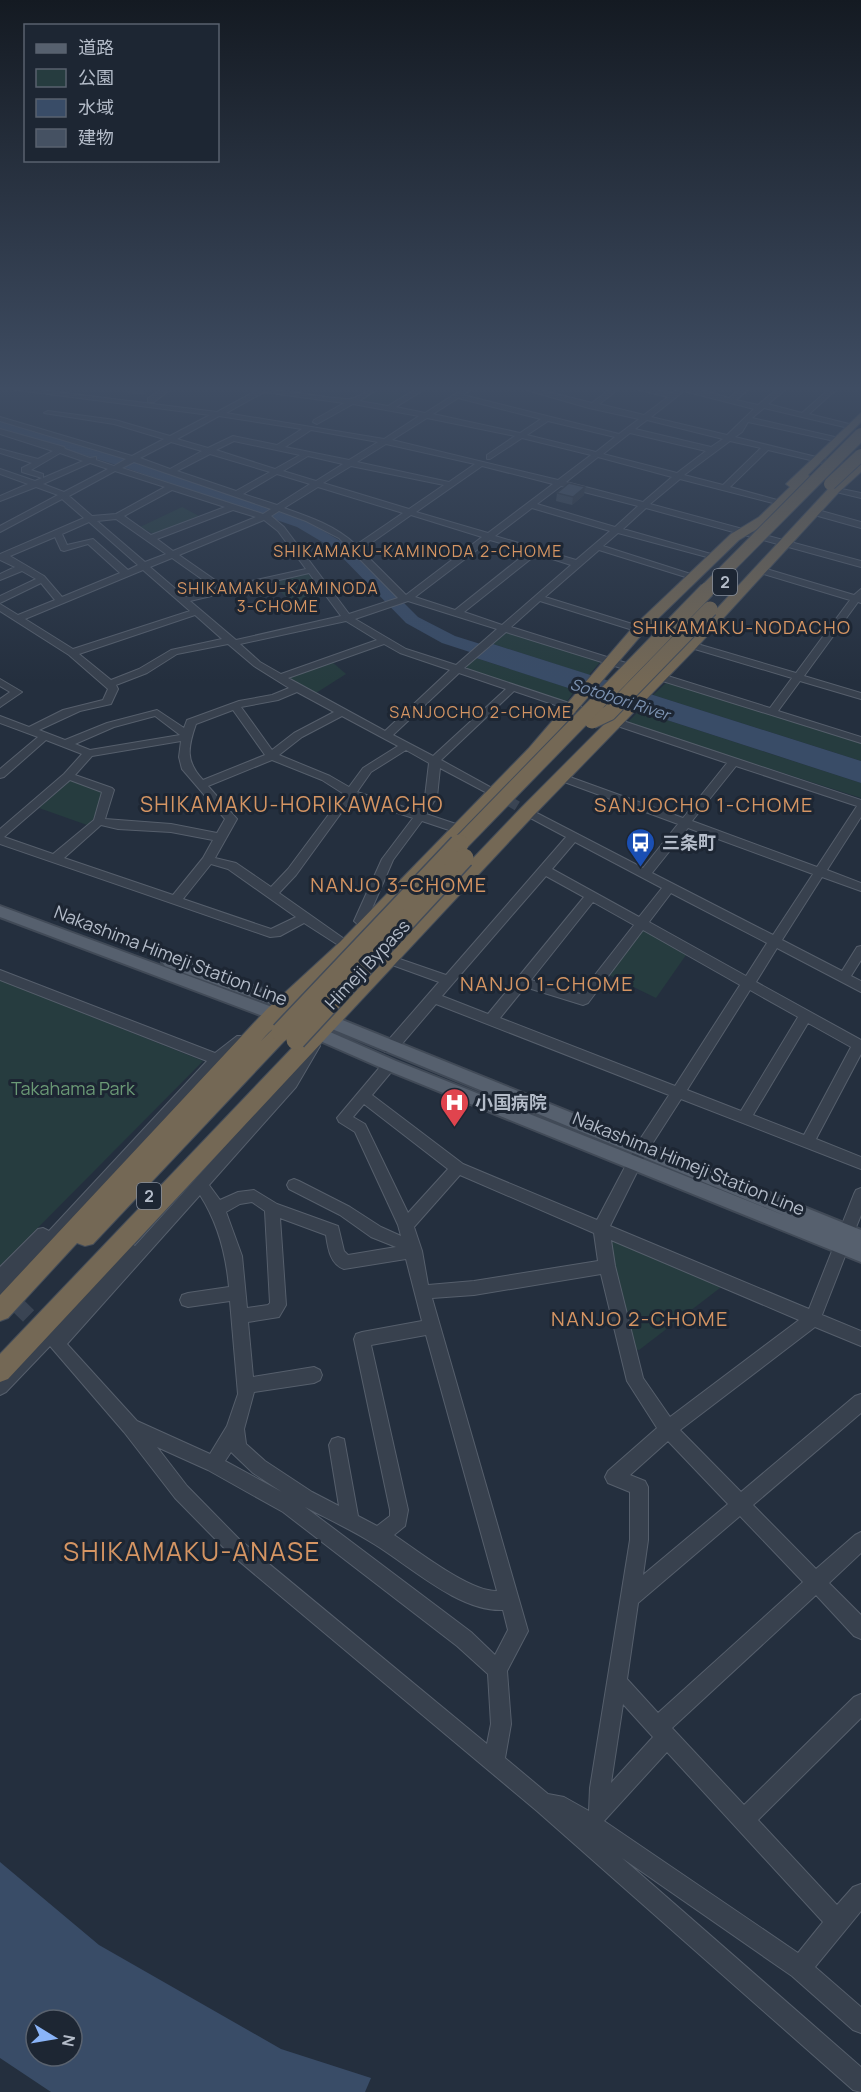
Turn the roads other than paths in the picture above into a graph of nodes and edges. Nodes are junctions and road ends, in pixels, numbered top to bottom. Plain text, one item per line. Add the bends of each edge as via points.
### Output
1 (30, 487) edge
2 (43, 487) edge
3 (80, 487) edge
4 (172, 487) edge
5 (175, 487) edge
6 (216, 487) edge
7 (249, 487) edge
8 (315, 487) edge
9 (328, 487) edge
10 (444, 487) edge
11 (556, 487) edge
12 (585, 487) edge
13 (595, 487) edge
14 (666, 487) edge
15 (719, 487) edge
16 (789, 487) edge
17 (797, 487) edge
18 (800, 487) edge
19 (820, 487) edge
20 (833, 487) junction
21 (725, 488) joint
22 (237, 494) junction
23 (3, 495) edge
24 (63, 496) junction
25 (861, 496) edge
26 (651, 499) junction
27 (774, 502) junction
28 (531, 505) junction
29 (644, 506) junction
30 (233, 507) junction
31 (279, 509) junction
32 (409, 511) junction
33 (814, 512) junction
34 (118, 516) junction
35 (264, 517) junction
36 (90, 519) junction
37 (861, 525) edge
38 (0, 529) edge
39 (616, 530) junction
40 (748, 530) junction
41 (57, 533) junction
42 (490, 536) junction
43 (152, 538) junction
44 (787, 541) junction
45 (597, 547) junction
46 (356, 549) junction
47 (536, 550) junction
48 (172, 552) junction
49 (1, 557) edge
50 (861, 557) edge
51 (715, 558) junction
52 (144, 564) junction
53 (579, 564) junction
54 (861, 564) edge
55 (22, 567) junction
56 (311, 570) junction
57 (760, 570) junction
58 (125, 572) junction
59 (0, 577) edge
60 (695, 577) junction
61 (42, 579) junction
62 (223, 590) junction
63 (859, 597) edge
64 (540, 598) junction
65 (406, 599) junction
66 (0, 600) edge
67 (60, 600) junction
68 (183, 600) junction
69 (0, 607) edge
70 (195, 612) junction
71 (457, 613) junction
72 (18, 618) junction
73 (346, 618) junction
74 (505, 629) junction
75 (639, 629) junction
76 (383, 641) junction
77 (232, 642) junction
78 (691, 645) junction
79 (72, 653) junction
80 (607, 663) junction
81 (456, 670) junction
82 (798, 676) junction
83 (658, 677) junction
84 (279, 678) junction
85 (0, 682) edge
86 (110, 684) junction
87 (297, 688) junction
88 (512, 688) junction
89 (861, 696) edge
90 (107, 702) junction
91 (0, 704) edge
92 (573, 705) junction
93 (235, 706) junction
94 (341, 712) junction
95 (772, 712) junction
96 (1, 720) edge
97 (123, 720) junction
98 (592, 721) junction
99 (616, 723) junction
100 (31, 730) junction
101 (387, 735) junction
102 (45, 736) junction
103 (188, 737) junction
104 (861, 740) edge
105 (556, 742) junction
106 (66, 744) junction
107 (407, 745) junction
108 (89, 753) junction
109 (271, 756) junction
110 (435, 760) junction
111 (733, 762) junction
112 (0, 775) edge
113 (68, 776) junction
114 (563, 778) junction
115 (201, 785) junction
116 (493, 792) junction
117 (350, 794) junction
118 (861, 806) edge
119 (527, 812) junction
120 (420, 816) junction
121 (99, 820) junction
122 (686, 824) junction
123 (458, 829) junction
124 (0, 835) edge
125 (573, 837) junction
126 (222, 838) junction
127 (0, 840) edge
128 (55, 859) junction
129 (208, 860) junction
130 (545, 870) junction
131 (818, 872) junction
132 (645, 874) junction
133 (669, 887) junction
134 (861, 887) edge
135 (272, 893) junction
136 (592, 895) junction
137 (0, 899) edge
138 (176, 900) junction
139 (0, 911) edge
140 (306, 917) junction
141 (641, 922) junction
142 (366, 925) junction
143 (774, 941) junction
144 (346, 946) junction
145 (861, 950) edge
146 (388, 959) junction
147 (0, 975) edge
148 (844, 978) junction
149 (449, 981) junction
150 (523, 982) junction
151 (747, 982) junction
152 (861, 987) edge
153 (433, 998) junction
154 (806, 1015) junction
155 (490, 1021) junction
156 (284, 1022) junction
157 (326, 1028) junction
158 (860, 1045) edge
159 (390, 1057) junction
160 (217, 1059) junction
161 (677, 1093) junction
162 (186, 1096) junction
163 (363, 1096) junction
164 (744, 1118) junction
165 (807, 1142) junction
166 (638, 1155) junction
167 (861, 1163) edge
168 (458, 1168) junction
169 (201, 1185) junction
170 (294, 1185) dead end
171 (106, 1194) junction
172 (861, 1194) edge
173 (272, 1208) junction
174 (217, 1209) junction
175 (406, 1225) junction
176 (601, 1228) junction
177 (49, 1239) junction
178 (850, 1239) edge
179 (414, 1251) junction
180 (861, 1254) edge
181 (607, 1266) junction
182 (0, 1277) edge
183 (422, 1292) junction
184 (237, 1293) junction
185 (0, 1295) edge
186 (188, 1300) dead end
187 (0, 1311) edge
188 (238, 1316) junction
189 (813, 1319) junction
190 (0, 1326) edge
191 (432, 1327) junction
192 (861, 1339) edge
193 (6, 1361) edge
194 (307, 1372) dead end
195 (245, 1386) junction
196 (0, 1387) edge
197 (861, 1402) edge
198 (130, 1426) junction
199 (235, 1429) junction
200 (668, 1429) junction
201 (338, 1445) dead end
202 (214, 1464) junction
203 (740, 1507) junction
204 (350, 1521) junction
205 (378, 1536) junction
206 (861, 1541) edge
207 (815, 1583) junction
208 (630, 1598) junction
209 (510, 1600) junction
210 (861, 1629) edge
211 (497, 1670) junction
212 (617, 1683) junction
213 (861, 1704) edge
214 (662, 1732) junction
215 (494, 1764) junction
216 (544, 1804) junction
217 (596, 1817) junction
218 (744, 1820) junction
219 (861, 1895) edge
220 (837, 1921) junction
221 (800, 1968) junction
222 (861, 2022) edge
223 (861, 2082) edge

1 - 23 street
2 - 24 street
3 - 24 street
4 - 34 street
5 - 30 street
6 - 22 street
7 - 22 street
8 - 31 street
9 - 32 street
10 - 32 street
11 - 28 street
12 - 29 street
13 - 26 street
14 - 26 street
15 - 21 street
16 - 27 highway
17 - 40 highway
18 - 105 highway, Himeji Bypass / 2, bridge
19 - 98 highway, Himeji Bypass / 2
20 - 25 street
20 - 33 highway
20 - 44 highway via 790,527
21 - 27 street
22 - 31 street
24 - 36 street
24 - 38 street
26 - 29 street
26 - 40 street
27 - 40 highway
28 - 39 street
28 - 42 street
29 - 39 street
29 - 40 street
30 - 35 street
30 - 43 street
31 - 35 street
31 - 46 street via 342,536
32 - 42 street
32 - 46 street
33 - 37 street
33 - 44 highway
34 - 36 street
34 - 43 street
35 - 48 street
35 - 56 street via 275,522
36 - 41 street
36 - 52 street
39 - 45 street
39 - 51 street
40 - 44 street
40 - 51 highway via 735,537
40 - 105 highway, bridge via 720,565 638,640
41 - 49 street
41 - 58 street via 64,548 90,541
42 - 47 street
42 - 65 street
43 - 48 street
44 - 50 street
44 - 54 street
44 - 57 highway
44 - 98 highway, bridge via 757,560 616,706
45 - 53 street
45 - 60 street
46 - 65 street
47 - 53 street
47 - 71 street
48 - 52 street
48 - 62 street
49 - 55 street
51 - 60 highway
52 - 58 street
52 - 68 street
53 - 64 street
55 - 59 street
55 - 61 street
56 - 62 street
56 - 73 street
57 - 63 street
57 - 78 highway
58 - 67 street
60 - 75 highway
61 - 66 street
61 - 67 street
62 - 68 street
63 - 82 street
64 - 74 street
64 - 75 street
65 - 71 street
65 - 73 street
67 - 72 street
68 - 70 street
69 - 72 street
70 - 77 street
70 - 79 street
71 - 74 street
72 - 79 street
73 - 76 street
73 - 77 street
74 - 80 street
74 - 81 street
75 - 80 highway
76 - 81 street
76 - 84 street
77 - 84 street
77 - 86 street via 174,652 143,671
78 - 82 street
78 - 83 highway
79 - 86 street
80 - 83 street
80 - 92 highway
81 - 88 street
81 - 101 street
82 - 89 street
82 - 95 street
83 - 95 street
83 - 99 highway
84 - 87 street
85 - 91 street via 17,692
86 - 90 street via 113,689
87 - 93 street via 274,698
87 - 94 street
88 - 92 street
88 - 110 street
90 - 97 street
90 - 100 street via 76,708
92 - 99 street
92 - 116 highway
93 - 103 street via 191,722
93 - 109 street
94 - 101 street
94 - 109 street via 298,735
95 - 104 street
96 - 100 street
97 - 103 street via 157,713
97 - 106 street
98 - 156 highway, Himeji Bypass / 2, bridge
99 - 111 street
99 - 114 highway
100 - 102 street
101 - 107 street
102 - 106 street
102 - 112 street
103 - 108 street
103 - 115 street via 184,760
105 - 156 highway, Himeji Bypass / 2, bridge
106 - 108 street
107 - 110 street
107 - 117 street via 374,764
108 - 113 street
109 - 115 street
109 - 117 street via 326,778
110 - 116 street
110 - 120 street via 431,797
111 - 118 street
111 - 122 street
113 - 121 street via 108,790
113 - 124 street
114 - 119 highway
114 - 122 street
115 - 126 street via 230,814
116 - 123 highway
117 - 120 street
117 - 135 street
118 - 131 street
119 - 125 street
119 - 146 highway
120 - 123 street
120 - 142 street via 388,859 360,921
121 - 126 street
121 - 128 street
122 - 131 street
122 - 132 street
123 - 142 highway
125 - 130 street
125 - 132 street
126 - 129 street
127 - 128 street
128 - 138 street
129 - 135 street via 232,866
129 - 138 street
130 - 136 street
130 - 149 street
131 - 134 street
131 - 143 street
132 - 133 street
133 - 141 street
133 - 143 street
135 - 140 street
136 - 141 street
136 - 150 street
137 - 156 main road, Nakashima Himeji Station Line
138 - 140 street via 270,933
139 - 156 main road, Nakashima Himeji Station Line
140 - 144 street
141 - 150 street via 583,1000
141 - 151 street
142 - 144 highway
143 - 148 street
143 - 151 street
144 - 156 highway
145 - 148 street
146 - 149 street
146 - 157 highway
147 - 160 street
148 - 152 street
149 - 153 street
150 - 155 street
151 - 154 street
151 - 161 street
153 - 155 street
153 - 159 street
154 - 158 street
154 - 164 street
155 - 161 street
156 - 157 main road, Nakashima Himeji Station Line
156 - 160 street
156 - 171 highway
156 - 190 highway, Himeji Bypass / 2
156 - 193 highway, Himeji Bypass / 2
157 - 159 main road, Nakashima Himeji Station Line
157 - 169 street via 291,1083
157 - 193 highway
158 - 165 street
159 - 163 street
159 - 166 main road, Nakashima Himeji Station Line
160 - 162 street
161 - 164 street
161 - 166 street
162 - 177 street
162 - 182 street via 159,1118
163 - 168 street
163 - 175 street via 344,1118 360,1128
164 - 165 street
165 - 167 street
166 - 176 street
166 - 178 main road, Nakashima Himeji Station Line
168 - 175 street
168 - 176 street
169 - 174 street
169 - 198 street via 57,1344
170 - 179 street
171 - 177 highway
171 - 187 highway
172 - 178 street
173 - 174 street via 254,1196 238,1198
173 - 179 street via 333,1231 337,1253 344,1262
173 - 188 street via 278,1305 273,1312
174 - 184 street via 234,1256
175 - 179 street
176 - 181 street
176 - 189 street
177 - 185 street
178 - 180 main road, Nakashima Himeji Station Line
178 - 189 street
179 - 183 street
181 - 183 street via 474,1288
181 - 200 street via 635,1382
183 - 191 street
184 - 186 street
184 - 188 street
188 - 195 street
189 - 192 street
189 - 200 street
191 - 205 street via 362,1339 399,1510 399,1520
191 - 209 street
193 - 196 street
194 - 195 street
195 - 199 street
197 - 203 street
198 - 202 street
198 - 215 street via 181,1492 233,1545
199 - 202 street
199 - 204 street via 238,1448 259,1467
200 - 203 street
200 - 208 street via 614,1477 639,1487 639,1540
201 - 204 street
202 - 211 street via 289,1506 464,1639
203 - 207 street
203 - 208 street
204 - 205 street
205 - 209 street via 464,1591 488,1601
206 - 207 street
207 - 210 street
207 - 214 street
208 - 212 street
209 - 211 street via 518,1631
211 - 215 street via 501,1724
212 - 214 street
212 - 217 street
213 - 218 street
214 - 217 street
214 - 218 street
215 - 216 street
216 - 217 street
216 - 223 street
217 - 221 street
218 - 220 street
219 - 220 street
220 - 221 street
221 - 222 street

